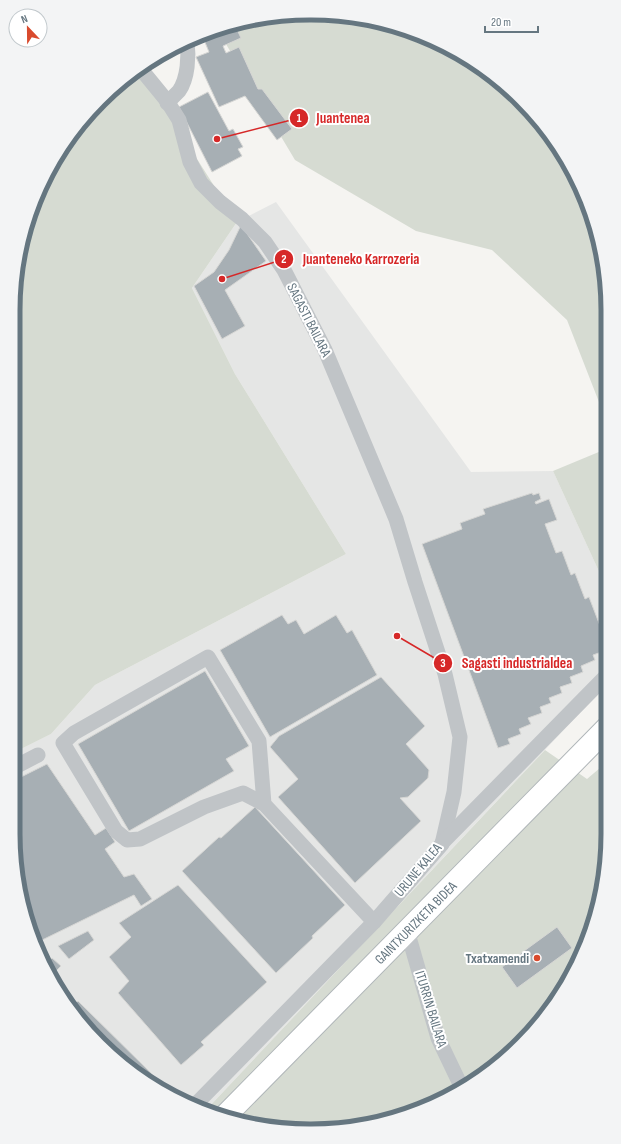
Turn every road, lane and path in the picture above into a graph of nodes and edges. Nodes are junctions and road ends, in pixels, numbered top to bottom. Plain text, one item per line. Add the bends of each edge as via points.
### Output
1 (188, 47) edge
2 (144, 73) edge
3 (167, 103) junction
4 (396, 519) joint
5 (601, 681) edge
6 (601, 734) edge
7 (38, 755) dead end
8 (20, 764) edge
9 (264, 804) junction
10 (442, 844) junction
11 (374, 922) junction
12 (407, 930) junction
13 (459, 1083) edge
14 (198, 1102) edge
15 (229, 1112) edge

1 - 3 street via 186,74 180,90
2 - 3 street, SAGASTI BAILARA
3 - 4 street, SAGASTI BAILARA via 178,120 190,162 201,183 265,242 284,270 325,350
4 - 10 street, URUNE KALEA via 446,674 460,738 454,792
5 - 10 street
6 - 12 main road, GAINTXURIZKETA BIDEA
7 - 8 street
9 - 9 street via 243,793 204,807 140,839 127,840 116,831 63,743 74,733 208,657 259,741
9 - 11 street
10 - 11 street, URUNE KALEA
11 - 14 street, URUNE KALEA
12 - 13 street, ITURRIN BAILARA via 438,1038
12 - 15 main road, GAINTXURIZKETA BIDEA

